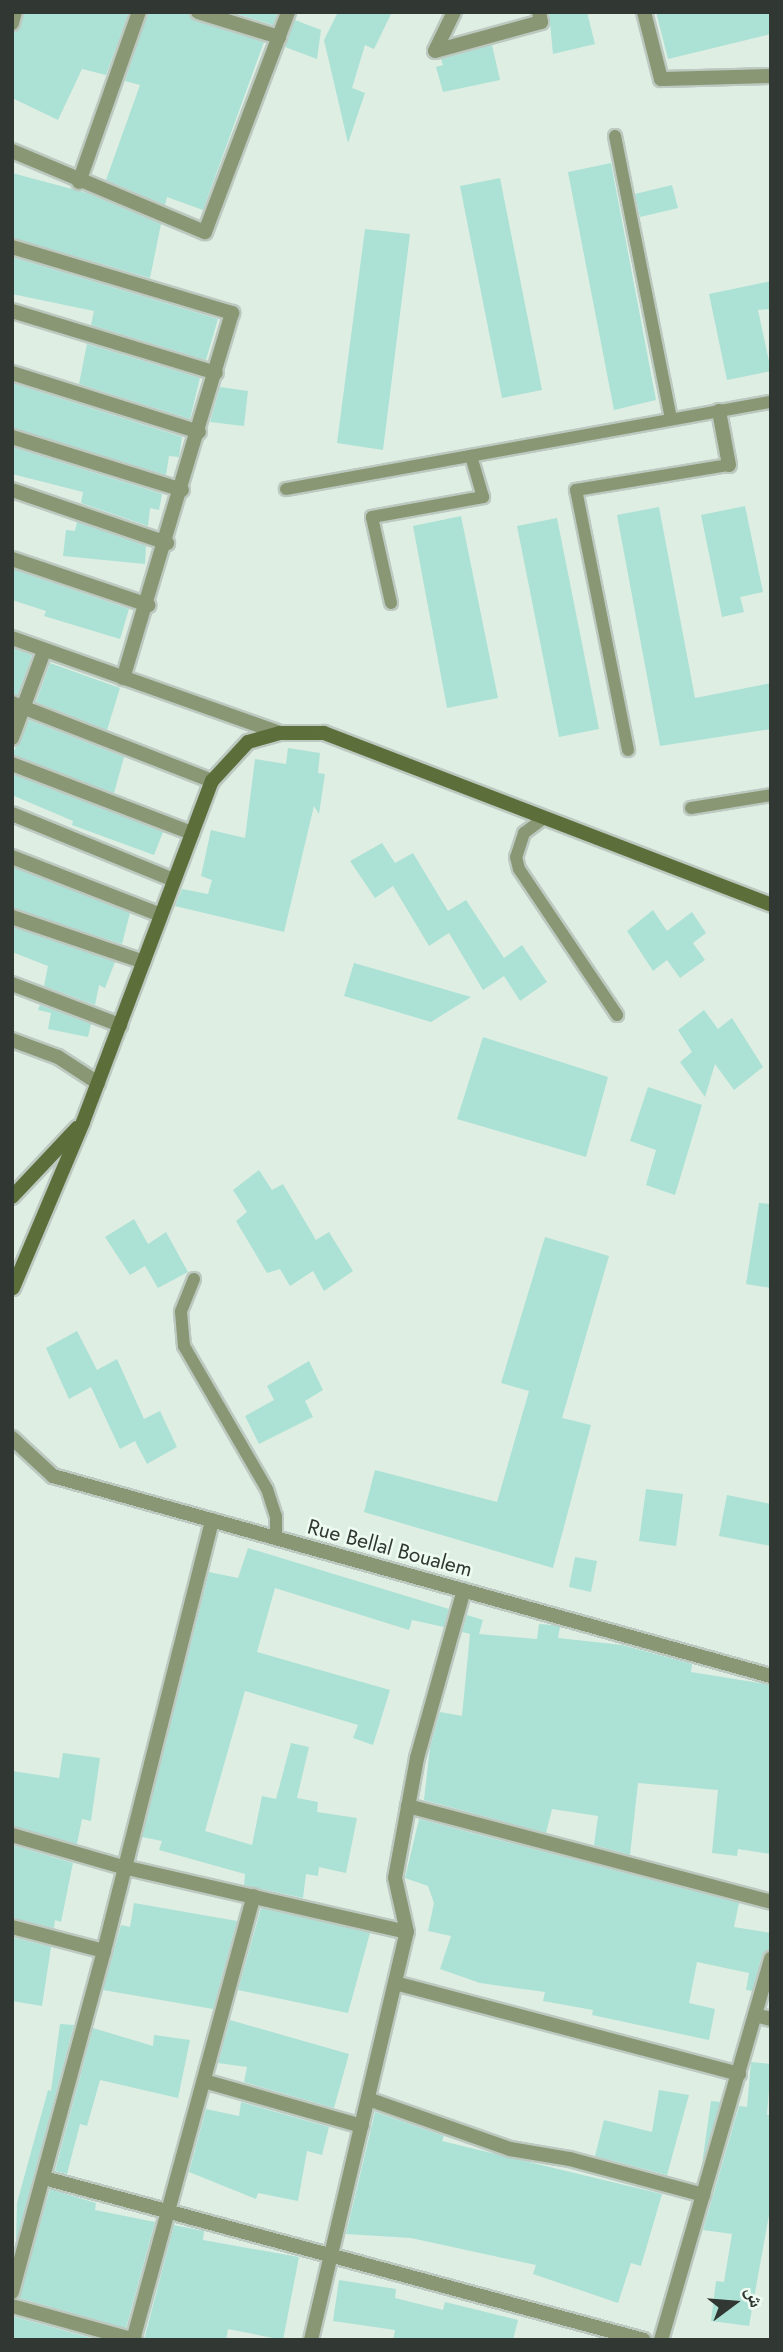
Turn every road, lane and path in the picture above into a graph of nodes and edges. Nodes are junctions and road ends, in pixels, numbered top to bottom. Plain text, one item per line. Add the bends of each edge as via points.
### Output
1 (15, 12) edge
2 (139, 12) edge
3 (198, 12) edge
4 (288, 12) edge
5 (454, 12) edge
6 (539, 12) edge
7 (644, 12) edge
8 (12, 23) edge
9 (279, 37) junction
10 (771, 76) edge
11 (615, 136) dead end
12 (12, 151) edge
13 (79, 182) junction
14 (12, 247) edge
15 (12, 311) edge
16 (12, 373) edge
17 (216, 373) junction
18 (771, 402) edge
19 (719, 411) junction
20 (671, 419) junction
21 (199, 432) junction
22 (12, 437) edge
23 (471, 456) junction
24 (729, 465) joint
25 (286, 489) dead end
26 (12, 490) edge
27 (182, 490) junction
28 (167, 543) junction
29 (12, 559) edge
30 (391, 603) dead end
31 (148, 605) junction
32 (12, 638) edge
33 (44, 650) junction
34 (123, 678) junction
35 (18, 705) edge
36 (280, 733) junction
37 (12, 738) edge
38 (628, 750) dead end
39 (12, 764) edge
40 (212, 781) junction
41 (771, 795) edge
42 (691, 808) dead end
43 (12, 814) edge
44 (544, 818) junction
45 (192, 833) junction
46 (12, 857) edge
47 (174, 880) junction
48 (771, 905) edge
49 (162, 915) junction
50 (12, 917) edge
51 (144, 962) junction
52 (12, 984) edge
53 (617, 1015) dead end
54 (120, 1025) junction
55 (12, 1040) edge
56 (98, 1083) junction
57 (83, 1122) junction
58 (12, 1197) edge
59 (194, 1279) dead end
60 (13, 1287) edge
61 (12, 1302) edge
62 (12, 1438) edge
63 (212, 1520) junction
64 (276, 1538) junction
65 (464, 1590) junction
66 (771, 1676) edge
67 (408, 1806) junction
68 (12, 1835) edge
69 (123, 1867) junction
70 (254, 1896) junction
71 (771, 1902) edge
72 (12, 1927) edge
73 (407, 1931) junction
74 (104, 1951) junction
75 (771, 1959) edge
76 (395, 1983) junction
77 (755, 2015) junction
78 (771, 2019) edge
79 (739, 2074) junction
80 (204, 2081) junction
81 (368, 2099) junction
82 (362, 2126) junction
83 (44, 2178) junction
84 (703, 2195) junction
85 (169, 2212) junction
86 (332, 2255) junction
87 (12, 2292) edge
88 (12, 2306) edge
89 (134, 2340) edge
90 (311, 2340) edge
91 (644, 2340) edge
92 (661, 2340) edge

1 - 8 street
2 - 13 street
3 - 9 street
4 - 9 street
5 - 6 street via 435,51 541,22
7 - 10 street via 661,79
9 - 13 street via 205,232
11 - 20 lane
12 - 13 street
14 - 17 street via 232,313
15 - 17 street
16 - 21 street
17 - 21 street
18 - 19 lane
19 - 20 lane
19 - 24 street
20 - 23 lane
21 - 27 street
22 - 27 street
23 - 25 lane
23 - 30 lane via 483,497 372,517
24 - 38 lane via 576,490
26 - 28 street
27 - 28 street
28 - 31 street
29 - 31 street
31 - 34 street
32 - 33 street
33 - 34 street
33 - 35 street
34 - 36 street
35 - 37 street
35 - 40 street
36 - 40 main road via 248,742
36 - 44 main road via 324,733
39 - 45 street
40 - 45 main road
41 - 42 lane
43 - 47 street
44 - 48 main road
44 - 53 lane via 524,833 516,857 519,869
45 - 47 main road
46 - 49 street
47 - 49 main road
49 - 51 main road
50 - 51 street
51 - 54 main road
52 - 54 street
54 - 56 main road
55 - 56 street via 58,1058
56 - 57 main road
57 - 58 main road
57 - 60 main road
59 - 64 lane via 181,1312 184,1346 267,1489 276,1516
60 - 61 main road
62 - 63 street, Rue Bellal Boualem via 53,1476
63 - 64 street, Rue Bellal Boualem
63 - 69 street
64 - 65 street, Rue Bellal Boualem
65 - 66 street, Rue Bellal Boualem
65 - 67 street
67 - 71 street
67 - 73 street via 395,1878
68 - 69 street
69 - 70 street
69 - 74 street
70 - 73 street
70 - 80 street
72 - 74 street
73 - 76 street
74 - 83 street
75 - 77 street
76 - 79 street
76 - 81 street
77 - 78 street
77 - 79 street
79 - 84 street
80 - 82 street
80 - 85 street
81 - 82 street
81 - 84 street via 510,2149 570,2159
82 - 86 street
83 - 85 street
83 - 87 street
84 - 92 street
85 - 86 street
85 - 89 street
86 - 90 street
86 - 91 street
88 - 89 street

